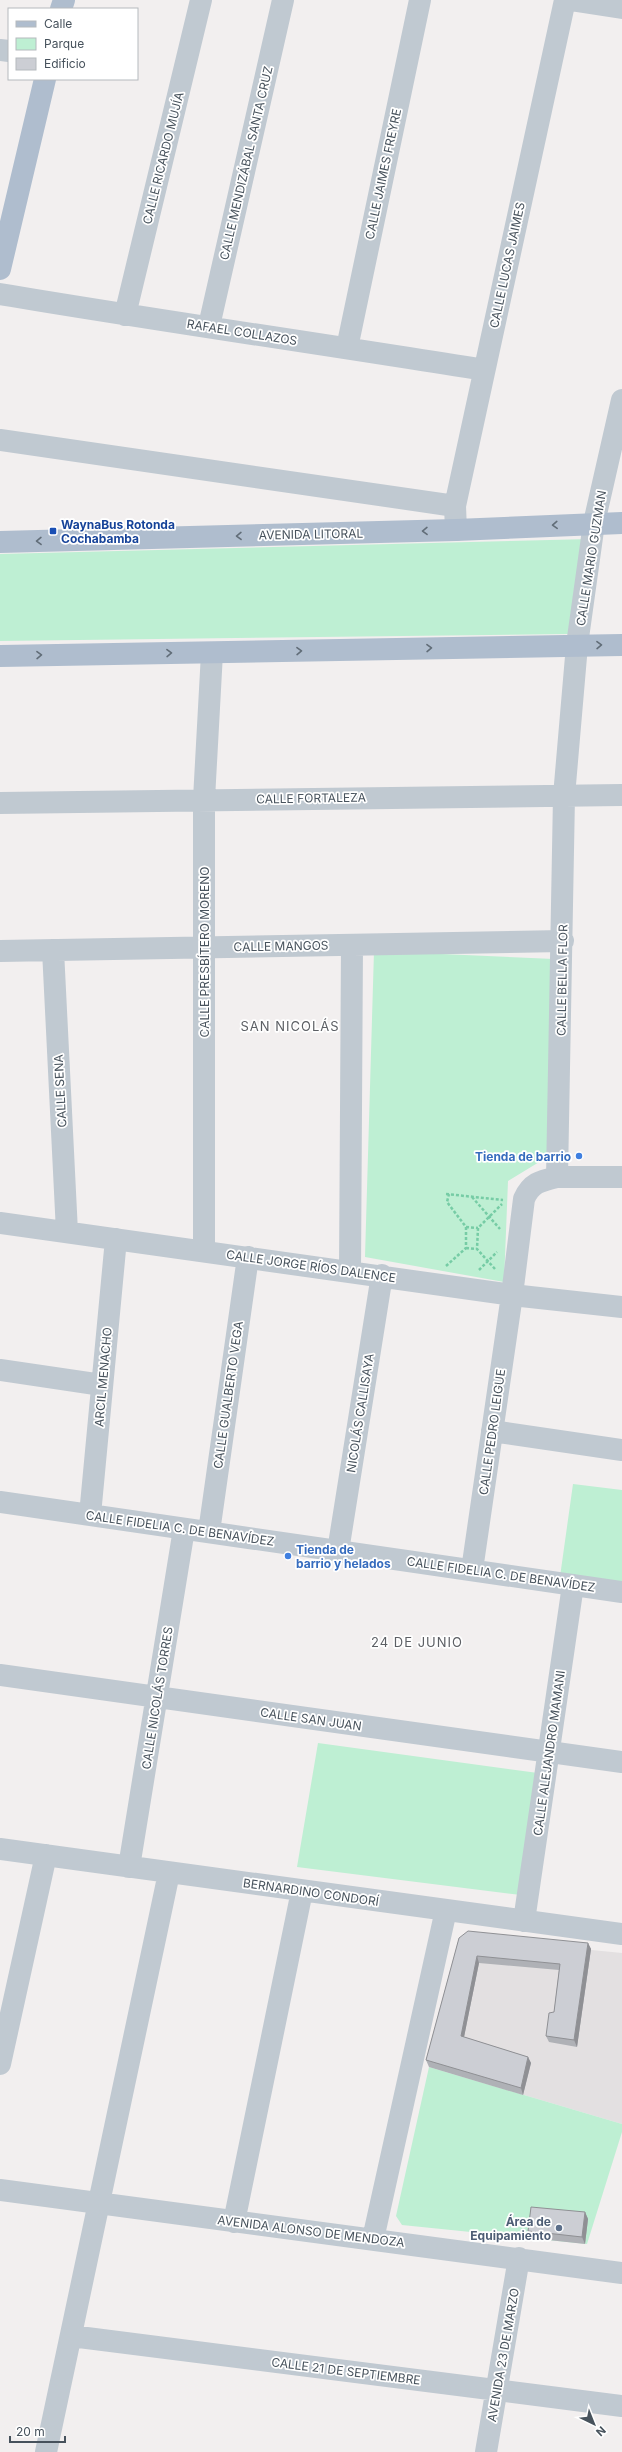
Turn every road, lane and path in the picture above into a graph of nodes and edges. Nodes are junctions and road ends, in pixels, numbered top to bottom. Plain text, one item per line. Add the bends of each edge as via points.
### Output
1 (201, 0) edge
2 (283, 0) edge
3 (420, 0) edge
4 (565, 0) edge
5 (570, 0) edge
6 (622, 8) edge
7 (45, 80) edge
8 (0, 269) edge
9 (0, 294) edge
10 (125, 315) junction
11 (209, 326) junction
12 (347, 348) junction
13 (484, 370) junction
14 (622, 400) edge
15 (0, 440) edge
16 (455, 506) junction
17 (594, 523) junction
18 (622, 523) edge
19 (456, 530) junction
20 (0, 542) edge
21 (577, 645) junction
22 (622, 645) edge
23 (212, 653) junction
24 (0, 656) edge
25 (622, 795) edge
26 (564, 796) junction
27 (204, 799) junction
28 (0, 802) edge
29 (563, 940) junction
30 (352, 945) junction
31 (204, 948) junction
32 (52, 950) junction
33 (0, 951) edge
34 (557, 1177) junction
35 (622, 1177) edge
36 (472, 1196) junction
37 (489, 1216) junction
38 (0, 1223) edge
39 (466, 1227) junction
40 (478, 1228) junction
41 (67, 1232) junction
42 (504, 1234) dead end
43 (116, 1239) junction
44 (466, 1248) junction
45 (477, 1249) junction
46 (499, 1250) dead end
47 (204, 1251) junction
48 (248, 1257) junction
49 (488, 1261) junction
50 (443, 1269) dead end
51 (478, 1270) dead end
52 (350, 1272) junction
53 (498, 1272) dead end
54 (382, 1276) junction
55 (512, 1295) junction
56 (622, 1307) edge
57 (0, 1370) edge
58 (102, 1385) junction
59 (492, 1431) junction
60 (622, 1450) edge
61 (0, 1502) edge
62 (90, 1515) junction
63 (184, 1528) junction
64 (209, 1532) junction
65 (338, 1551) junction
66 (472, 1570) junction
67 (573, 1585) junction
68 (622, 1592) edge
69 (0, 1675) edge
70 (157, 1697) junction
71 (549, 1752) junction
72 (622, 1762) edge
73 (0, 1849) edge
74 (46, 1855) junction
75 (129, 1867) junction
76 (169, 1873) junction
77 (302, 1891) junction
78 (446, 1910) junction
79 (524, 1921) junction
80 (622, 1934) edge
81 (0, 2064) edge
82 (0, 2190) edge
83 (99, 2203) junction
84 (234, 2222) junction
85 (373, 2239) junction
86 (519, 2258) junction
87 (622, 2273) edge
88 (71, 2336) junction
89 (497, 2390) junction
90 (622, 2406) edge
91 (46, 2452) edge
92 (486, 2452) edge

1 - 10 street, CALLE RICARDO MUJÍA
2 - 11 street, CALLE MENDIZÁBAL SANTA CRUZ
3 - 12 street, CALLE JAIMES FREYRE
4 - 13 street, CALLE LUCAS JAIMES
5 - 6 street
7 - 8 main road
9 - 10 street, RAFAEL COLLAZOS
10 - 11 street, RAFAEL COLLAZOS
11 - 12 street, RAFAEL COLLAZOS
12 - 13 street, RAFAEL COLLAZOS
13 - 16 street, CALLE LUCAS JAIMES
14 - 17 street, CALLE MARIO GUZMAN
15 - 16 street
16 - 19 street, CALLE LUCAS JAIMES
17 - 18 main road, AVENIDA LITORAL
17 -> 19 main road, AVENIDA LITORAL
17 - 21 street, CALLE MARIO GUZMAN
19 -> 20 main road, AVENIDA LITORAL
21 -> 22 main road
23 -> 21 main road
21 - 26 street, CALLE BELLA FLOR
24 -> 23 main road
23 - 27 street, CALLE PRESBÍTERO MORENO
25 - 26 street, CALLE FORTALEZA
26 - 27 street, CALLE FORTALEZA
26 - 29 street, CALLE BELLA FLOR
27 - 28 street, CALLE FORTALEZA
27 - 31 street, CALLE PRESBÍTERO MORENO
29 - 30 street, CALLE MANGOS
29 - 34 street, CALLE BELLA FLOR
30 - 31 street, CALLE MANGOS
30 - 52 street
31 - 32 street, CALLE MANGOS
31 - 47 street, CALLE PRESBÍTERO MORENO
32 - 33 street, CALLE MANGOS
32 - 41 street, CALLE SENA
34 - 35 street
34 - 55 street via 537,1182 529,1188 524,1199
36 - 37 path
36 - 37 path via 506,1200
36 - 39 path via 448,1194 447,1202
37 - 40 path
37 - 42 path
38 - 41 street, CALLE JORGE RÍOS DALENCE
39 - 40 path
39 - 44 path
40 - 45 path
41 - 43 street, CALLE JORGE RÍOS DALENCE
43 - 47 street, CALLE JORGE RÍOS DALENCE
43 - 58 street, ARCIL MENACHO
44 - 45 path
44 - 50 path
45 - 49 path
46 - 49 path
47 - 48 street, CALLE JORGE RÍOS DALENCE
48 - 52 street, CALLE JORGE RÍOS DALENCE
48 - 64 street, CALLE GUALBERTO VEGA
49 - 51 path
49 - 53 path
52 - 54 street, CALLE JORGE RÍOS DALENCE
54 - 55 street, CALLE JORGE RÍOS DALENCE
54 - 65 street, NICOLÁS CALLISAYA
55 - 56 street, CALLE JORGE RÍOS DALENCE
55 - 59 street, CALLE PEDRO LEIGUE
57 - 58 street
58 - 62 street, ARCIL MENACHO
59 - 60 street
59 - 66 street, CALLE PEDRO LEIGUE
61 - 62 street, CALLE FIDELIA C. DE BENAVÍDEZ
62 - 63 street, CALLE FIDELIA C. DE BENAVÍDEZ
63 - 64 street, CALLE FIDELIA C. DE BENAVÍDEZ
63 - 70 street, CALLE NICOLÁS TORRES
64 - 65 street, CALLE FIDELIA C. DE BENAVÍDEZ
65 - 66 street, CALLE FIDELIA C. DE BENAVÍDEZ
66 - 67 street, CALLE FIDELIA C. DE BENAVÍDEZ
67 - 68 street, CALLE FIDELIA C. DE BENAVÍDEZ
67 - 71 street, CALLE ALEJANDRO MAMANI
69 - 70 street, CALLE SAN JUAN
70 - 71 street, CALLE SAN JUAN
70 - 75 street, CALLE NICOLÁS TORRES
71 - 72 street, CALLE SAN JUAN
71 - 79 street, CALLE ALEJANDRO MAMANI
73 - 74 street, BERNARDINO CONDORÍ
74 - 75 street, BERNARDINO CONDORÍ
74 - 81 street
75 - 76 street, BERNARDINO CONDORÍ
76 - 77 street, BERNARDINO CONDORÍ
76 - 83 street
77 - 78 street, BERNARDINO CONDORÍ
77 - 84 street
78 - 79 street, BERNARDINO CONDORÍ
78 - 85 street
79 - 80 street, BERNARDINO CONDORÍ
82 - 83 street, AVENIDA ALONSO DE MENDOZA
83 - 84 street, AVENIDA ALONSO DE MENDOZA
83 - 88 street
84 - 85 street, AVENIDA ALONSO DE MENDOZA
85 - 86 street, AVENIDA ALONSO DE MENDOZA
86 - 87 street, AVENIDA ALONSO DE MENDOZA
86 - 89 street, AVENIDA 23 DE MARZO
88 - 89 street, CALLE 21 DE SEPTIEMBRE
88 - 91 street
89 - 90 street, CALLE 21 DE SEPTIEMBRE
89 - 92 street, AVENIDA 23 DE MARZO

